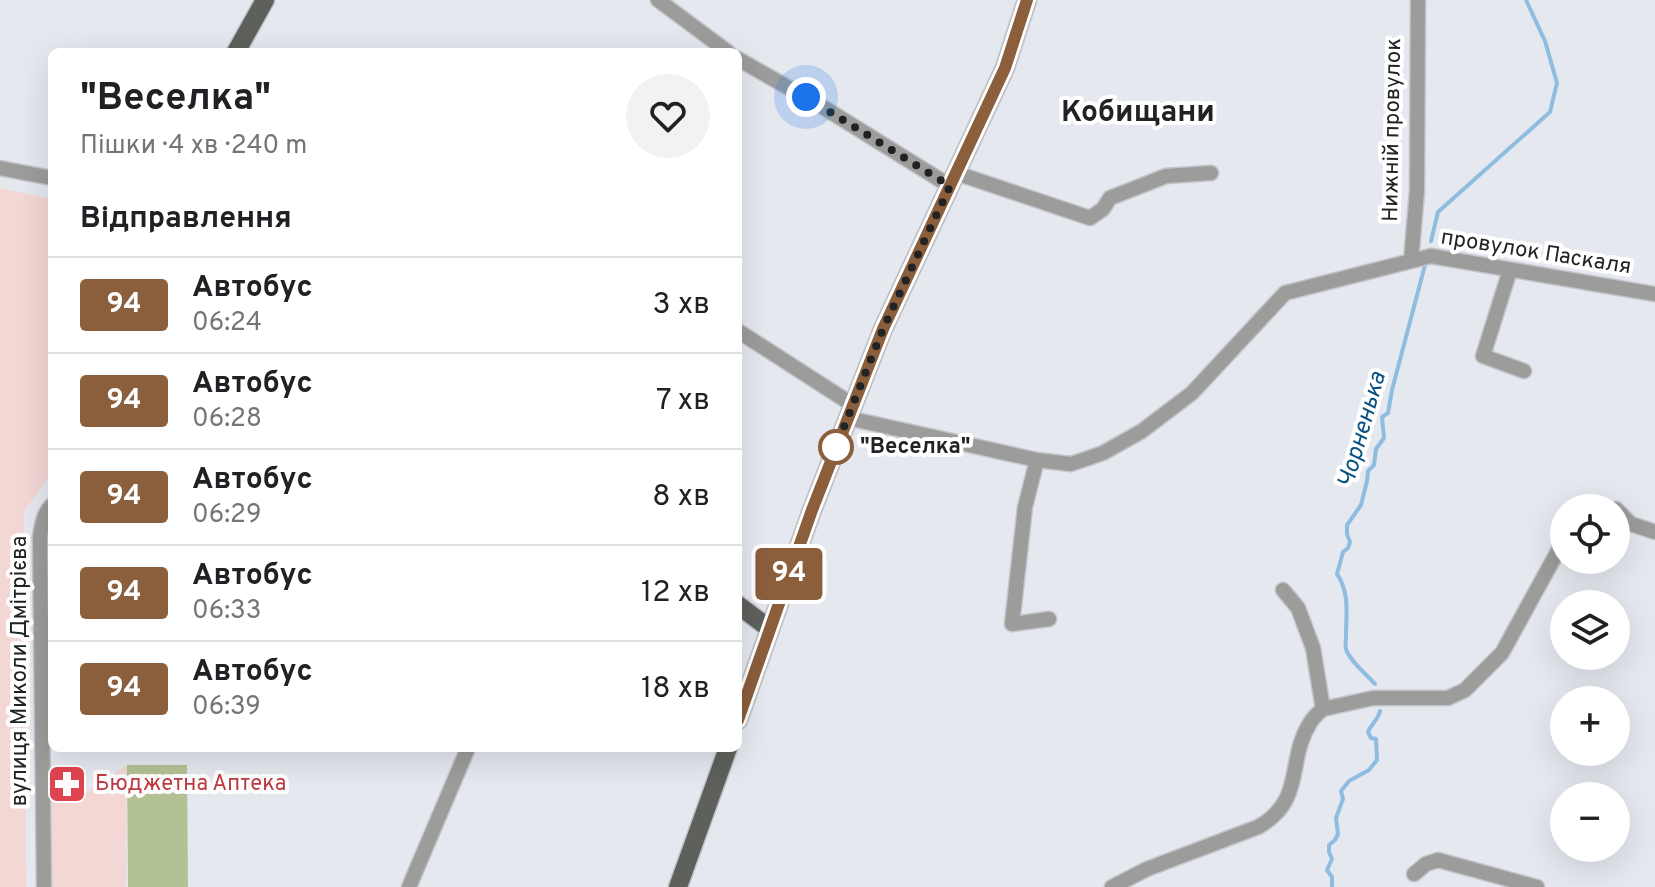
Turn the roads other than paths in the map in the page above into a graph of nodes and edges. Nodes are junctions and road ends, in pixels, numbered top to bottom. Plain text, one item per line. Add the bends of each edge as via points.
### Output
1 (265, 0) edge
2 (658, 0) edge
3 (1027, 0) edge
4 (1418, 0) edge
5 (238, 48) edge
6 (723, 48) edge
7 (742, 61) edge
8 (0, 168) edge
9 (1211, 173) dead end
10 (48, 177) edge
11 (953, 180) junction
12 (1411, 261) junction
13 (1510, 270) junction
14 (1655, 294) edge
15 (742, 334) edge
16 (1524, 371) dead end
17 (850, 411) junction
18 (1037, 460) junction
19 (48, 509) edge
20 (1630, 523) edge
21 (1655, 532) edge
22 (1550, 566) edge
23 (1283, 590) dead end
24 (742, 608) edge
25 (1049, 619) dead end
26 (770, 629) junction
27 (742, 709) edge
28 (1323, 709) junction
29 (466, 752) edge
30 (727, 752) edge
31 (1414, 874) dead end
32 (44, 887) edge
33 (409, 887) edge
34 (678, 887) edge
35 (1112, 887) edge
36 (1537, 887) edge

1 - 5 main road
2 - 6 street
3 - 11 main road via 1005,68
4 - 12 street, Нижній провулок via 1417,191
7 - 11 street
8 - 10 street
9 - 11 street via 1166,176 1110,198 1090,218
11 - 17 main road
12 - 13 street, провулок Паскаля via 1431,256
12 - 18 street, провулок Паскаля via 1285,293 1192,393 1142,431 1071,464
13 - 14 street, провулок Паскаля
13 - 16 street via 1483,356
15 - 17 street
17 - 18 street, провулок Паскаля
17 - 26 main road
18 - 25 street via 1025,507 1012,624
19 - 32 street, вулиця Миколи Дмітрієва via 40,537
20 - 21 street
22 - 28 street via 1502,653 1465,690 1448,698 1373,698
23 - 28 street via 1298,608 1313,648
24 - 26 main road
26 - 27 main road
28 - 35 street via 1310,722 1291,791 1272,819
29 - 33 street
30 - 34 main road
31 - 36 street via 1438,860

